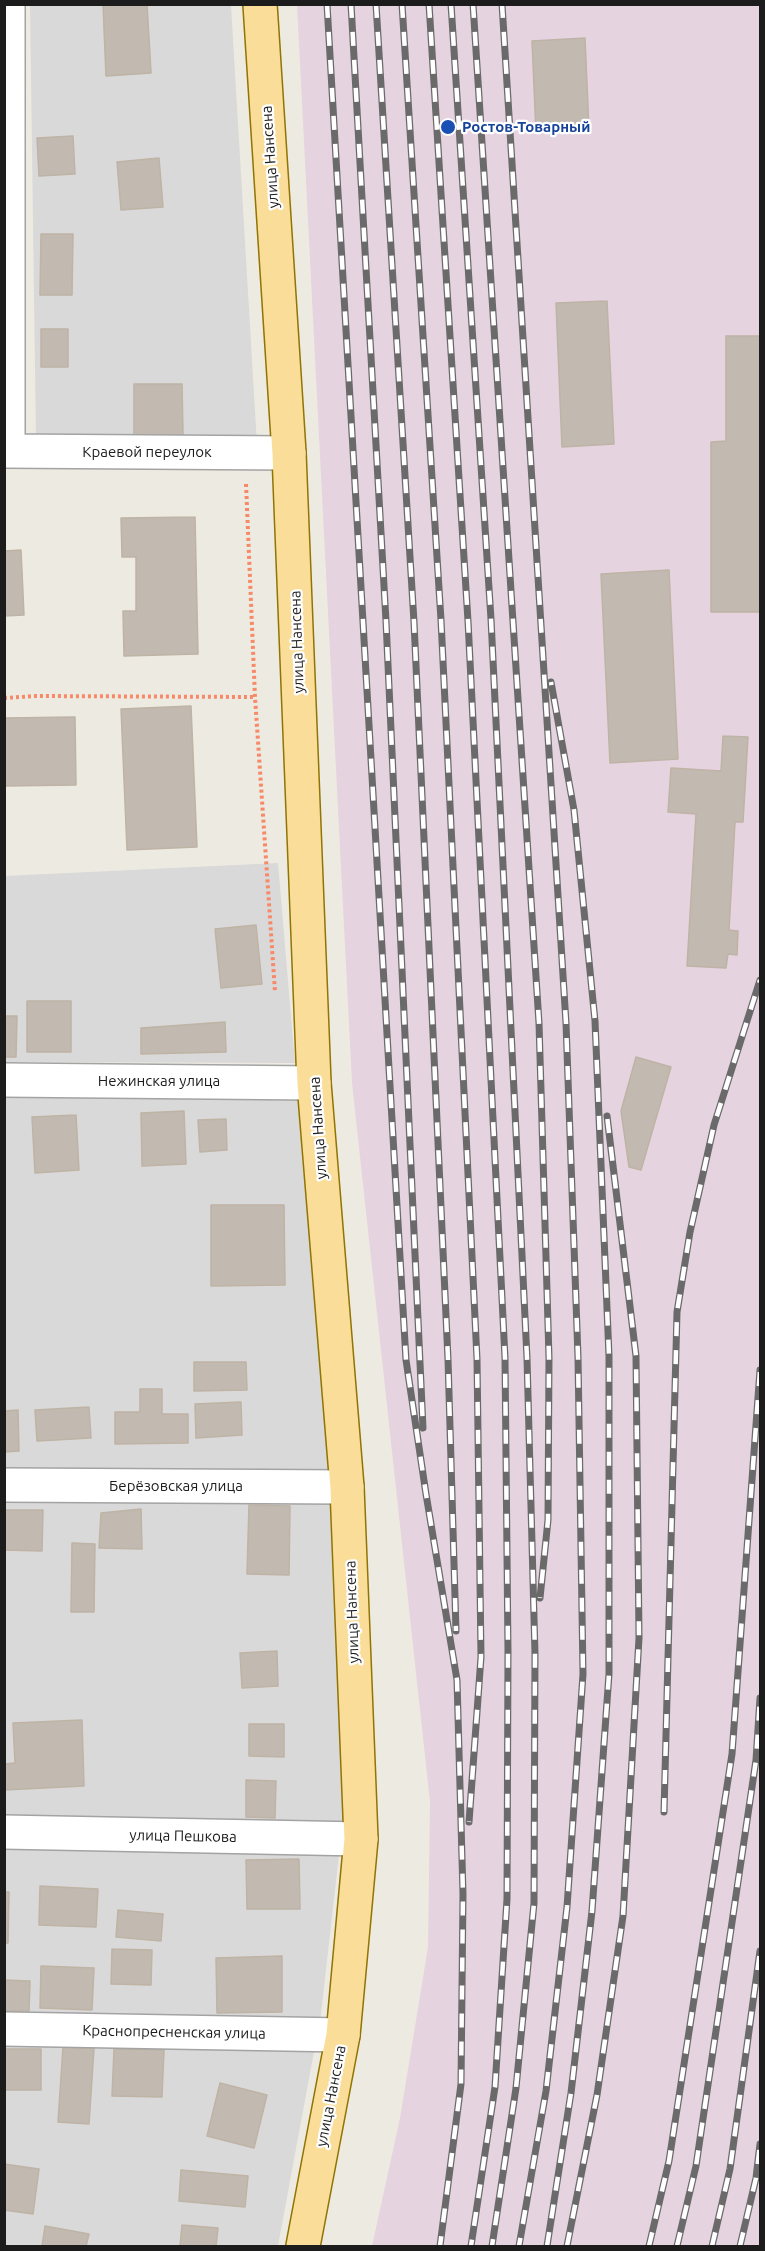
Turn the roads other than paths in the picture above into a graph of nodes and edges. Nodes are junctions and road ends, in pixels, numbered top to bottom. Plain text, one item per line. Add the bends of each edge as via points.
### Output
1 (8, 4) edge
2 (260, 4) edge
3 (6, 451) edge
4 (290, 453) junction
5 (4, 1080) edge
6 (314, 1083) junction
7 (4, 1485) edge
8 (347, 1487) junction
9 (4, 1832) edge
10 (361, 1839) junction
11 (4, 2029) edge
12 (343, 2035) junction
13 (303, 2247) edge

1 - 3 street
2 - 4 main road, улица Нансена
3 - 4 street, Краевой переулок
4 - 6 main road, улица Нансена
5 - 6 street, Нежинская улица
6 - 8 main road, улица Нансена
7 - 8 street, Берёзовская улица
8 - 10 main road, улица Нансена
9 - 10 street, улица Пешкова
10 - 12 main road, улица Нансена
11 - 12 street, Краснопресненская улица
12 - 13 main road, улица Нансена

